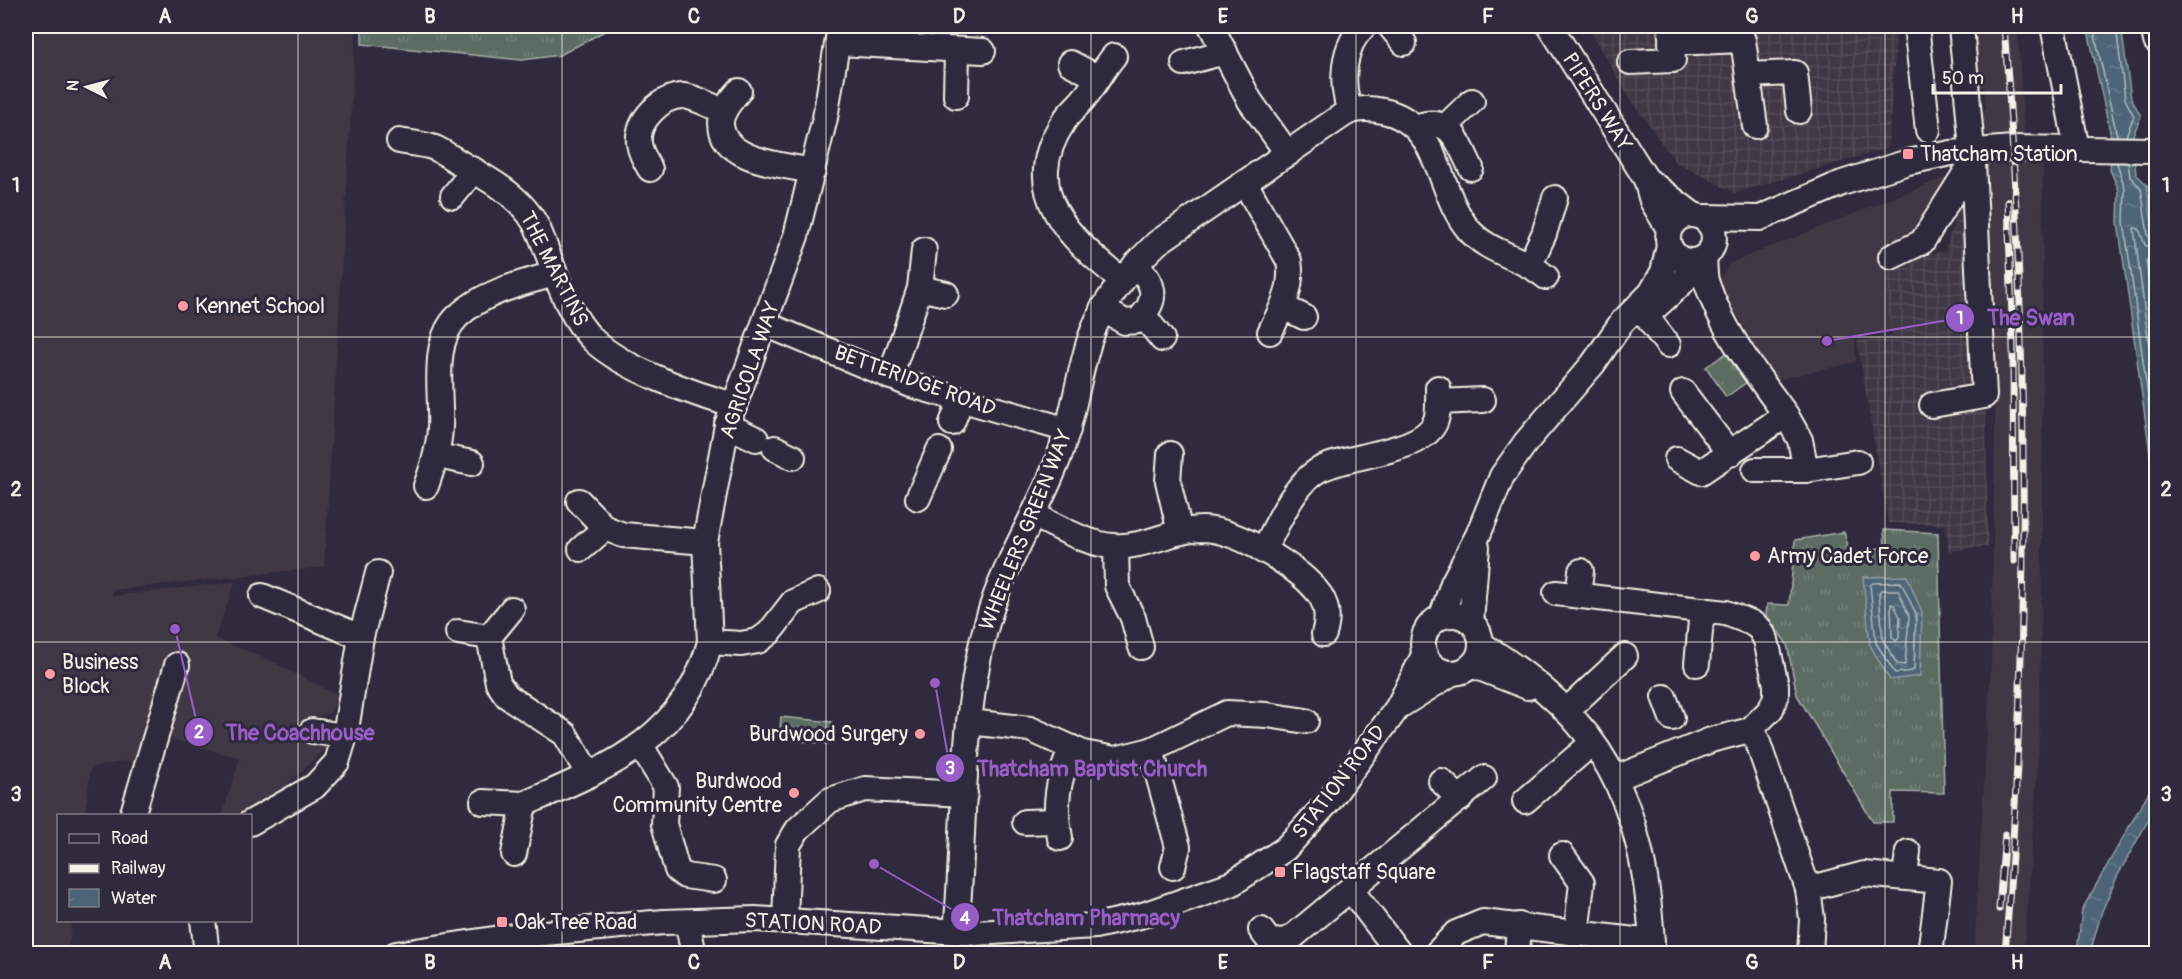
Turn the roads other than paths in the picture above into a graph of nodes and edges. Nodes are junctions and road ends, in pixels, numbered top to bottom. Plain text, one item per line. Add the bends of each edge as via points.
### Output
1 (1364, 26) edge
2 (1918, 26) edge
3 (1961, 26) edge
4 (2053, 26) edge
5 (2153, 26) edge
6 (1556, 28) edge
7 (839, 34) edge
8 (1222, 34) edge
9 (2157, 41) edge
10 (1671, 43) edge
11 (957, 51) junction
12 (983, 51) dead end
13 (1114, 56) dead end
14 (1630, 62) dead end
15 (1070, 63) dead end
16 (1184, 63) dead end
17 (1748, 75) junction
18 (1097, 77) junction
19 (739, 90) dead end
20 (956, 96) dead end
21 (1472, 100) dead end
22 (724, 111) junction
23 (1350, 111) junction
24 (1798, 111) dead end
25 (1446, 126) junction
26 (1755, 126) dead end
27 (1416, 127) junction
28 (1928, 130) dead end
29 (399, 141) dead end
30 (2083, 148) junction
31 (2157, 150) edge
32 (1288, 154) junction
33 (1972, 156) junction
34 (1435, 160) junction
35 (650, 169) dead end
36 (474, 170) junction
37 (813, 171) junction
38 (1245, 183) junction
39 (1649, 190) junction
40 (453, 196) dead end
41 (1555, 198) dead end
42 (1669, 238) junction
43 (1706, 244) junction
44 (924, 250) dead end
45 (1891, 257) dead end
46 (1129, 273) junction
47 (555, 274) junction
48 (920, 288) junction
49 (946, 294) dead end
50 (1102, 309) junction
51 (1143, 315) junction
52 (1646, 316) junction
53 (1622, 322) junction
54 (765, 324) junction
55 (1270, 332) dead end
56 (1162, 339) dead end
57 (1668, 345) dead end
58 (1593, 364) junction
59 (890, 377) junction
60 (1683, 392) dead end
61 (962, 400) junction
62 (1483, 400) dead end
63 (1932, 405) dead end
64 (731, 415) junction
65 (1786, 415) junction
66 (952, 423) dead end
67 (1068, 430) junction
68 (775, 448) dead end
69 (939, 450) dead end
70 (1170, 454) dead end
71 (1730, 454) junction
72 (436, 456) junction
73 (1677, 459) dead end
74 (1858, 462) dead end
75 (472, 463) dead end
76 (1805, 463) junction
77 (1755, 470) dead end
78 (426, 486) dead end
79 (918, 498) dead end
80 (579, 501) dead end
81 (1033, 515) junction
82 (605, 528) junction
83 (1180, 532) junction
84 (1478, 535) junction
85 (705, 542) junction
86 (1116, 547) junction
87 (581, 549) dead end
88 (1263, 550) junction
89 (378, 573) dead end
90 (1572, 586) dead end
91 (818, 591) dead end
92 (262, 596) dead end
93 (512, 609) dead end
94 (1702, 610) junction
95 (1442, 616) junction
96 (1471, 622) junction
97 (458, 632) dead end
98 (1324, 634) dead end
99 (361, 637) junction
100 (489, 637) junction
101 (710, 642) junction
102 (1141, 647) dead end
103 (1424, 655) junction
104 (1625, 656) dead end
105 (1468, 661) junction
106 (1696, 664) dead end
107 (177, 665) dead end
108 (1398, 707) junction
109 (1566, 711) junction
110 (1306, 721) dead end
111 (970, 722) junction
112 (1750, 730) junction
113 (312, 731) dead end
114 (345, 735) junction
115 (641, 746) junction
116 (1072, 748) junction
117 (1151, 750) junction
118 (1583, 751) dead end
119 (589, 775) junction
120 (1484, 778) dead end
121 (1616, 778) junction
122 (1441, 781) dead end
123 (965, 794) junction
124 (1460, 799) junction
125 (1525, 801) dead end
126 (483, 802) dead end
127 (524, 804) junction
128 (133, 814) edge
129 (252, 822) edge
130 (1025, 822) dead end
131 (1908, 852) dead end
132 (514, 854) dead end
133 (1181, 854) dead end
134 (1562, 855) dead end
135 (1905, 877) junction
136 (714, 880) dead end
137 (1808, 889) junction
138 (1351, 890) junction
139 (784, 921) junction
140 (203, 922) edge
141 (687, 922) junction
142 (1519, 925) junction
143 (1261, 930) dead end
144 (956, 932) junction
145 (1575, 934) junction
146 (1651, 948) edge
147 (443, 950) edge
148 (207, 954) edge
149 (396, 954) edge
150 (694, 954) edge
151 (1400, 954) edge
152 (1436, 954) edge
153 (1517, 954) edge
154 (1810, 954) edge
155 (1930, 954) edge

1 - 23 street via 1353,40 1344,74
2 - 28 street
3 - 33 street
4 - 30 street
5 - 9 street
6 - 39 street, PIPERS WAY
7 - 11 street
7 - 37 street, AGRICOLA WAY
8 - 16 street
8 - 32 street via 1250,101
10 - 14 street
10 - 17 street via 1743,40
11 - 12 street
11 - 20 street
13 - 18 street
15 - 18 street
17 - 24 street via 1795,73
17 - 26 street
18 - 46 street via 1059,130 1050,154 1047,182 1053,206 1067,231
19 - 22 street
21 - 25 street
22 - 35 street via 684,96 665,101 651,112 639,140
22 - 37 street via 720,122 735,149 757,160
23 - 27 street via 1388,112
23 - 32 street, WHEELERS GREEN WAY
25 - 27 street via 1436,122
25 - 34 street via 1466,158
27 - 34 street via 1430,144
29 - 36 street, THE MARTINS via 434,148
30 - 31 street
30 - 33 street
32 - 38 street, WHEELERS GREEN WAY
33 - 43 street via 1933,156 1869,174
33 - 45 street via 1922,242
33 - 63 street via 1984,396
34 - 41 street via 1446,190 1469,230 1498,252 1538,270
36 - 40 street
36 - 47 street, THE MARTINS via 528,210 541,233
37 - 54 street, AGRICOLA WAY via 796,236
38 - 46 street, WHEELERS GREEN WAY via 1157,243
38 - 55 street via 1288,261 1293,312
39 - 42 street, PIPERS WAY
39 - 43 street, PIPERS WAY
39 - 53 street via 1649,266
42 - 43 street via 1678,257 1684,260
42 - 43 street via 1678,218
42 - 53 street, STATION ROAD via 1663,272 1651,293
43 - 52 street, STATION ROAD via 1682,283
43 - 65 street via 1706,283 1726,325
44 - 48 street
46 - 50 street, WHEELERS GREEN WAY
46 - 51 street via 1149,277 1152,284
47 - 64 street, THE MARTINS via 579,323 595,342
47 - 72 street via 510,287 457,317 446,334 440,357
48 - 49 street
48 - 59 street
50 - 51 street via 1125,322 1132,323
50 - 67 street, WHEELERS GREEN WAY via 1090,339
51 - 56 street
52 - 57 street
52 - 58 street, STATION ROAD
53 - 58 street, STATION ROAD
54 - 59 street, BETTERIDGE ROAD
54 - 64 street, AGRICOLA WAY
58 - 84 street, STATION ROAD via 1513,459
59 - 61 street, BETTERIDGE ROAD
60 - 71 street
61 - 66 street
61 - 67 street, BETTERIDGE ROAD
62 - 88 street via 1438,395 1436,420 1428,434 1326,467 1311,477
64 - 68 street, THE MARTINS
64 - 85 street, AGRICOLA WAY
65 - 71 street
65 - 76 street via 1800,440
67 - 81 street, WHEELERS GREEN WAY
69 - 79 street
70 - 83 street via 1168,481
71 - 73 street via 1701,472
72 - 75 street
72 - 78 street
74 - 76 street
76 - 77 street
80 - 82 street
81 - 86 street via 1094,542
81 - 111 street, WHEELERS GREEN WAY via 989,615
82 - 85 street via 623,534
82 - 87 street
83 - 86 street
83 - 88 street via 1215,530
84 - 95 street, STATION ROAD via 1453,583
84 - 96 street, STATION ROAD
85 - 101 street, AGRICOLA WAY
86 - 102 street via 1117,586 1133,618
88 - 98 street via 1330,595
89 - 99 street
90 - 94 street
91 - 101 street via 789,597 769,633 758,641
92 - 99 street
93 - 100 street
94 - 106 street
94 - 112 street via 1726,613 1752,623 1766,640 1776,696 1771,709
95 - 96 street via 1462,617
95 - 103 street, STATION ROAD via 1423,636
96 - 105 street, STATION ROAD via 1476,628
97 - 100 street
99 - 114 street
100 - 119 street via 498,683 507,696 565,734
101 - 115 street, AGRICOLA WAY via 688,696 672,719
103 - 105 street via 1438,670
103 - 108 street, STATION ROAD
104 - 109 street
105 - 108 street, STATION ROAD
105 - 109 street via 1520,668
107 - 128 street
108 - 144 street, STATION ROAD via 1307,827 1268,862 1231,884 1108,925
109 - 121 street
110 - 117 street via 1270,704 1227,713
111 - 116 street via 1030,729
111 - 123 street, WHEELERS GREEN WAY
112 - 121 street via 1675,725
112 - 137 street via 1763,756
113 - 114 street
114 - 129 street via 337,762 315,786
115 - 119 street, AGRICOLA WAY
115 - 136 street via 666,787 655,823 677,870 685,876
116 - 117 street via 1093,757 1115,759
116 - 130 street via 1058,782 1058,830
117 - 133 street
118 - 125 street
119 - 127 street, AGRICOLA WAY
120 - 124 street
121 - 146 street via 1639,840 1649,898
122 - 124 street
123 - 139 street via 864,789 830,800 798,829 788,845
123 - 144 street, WHEELERS GREEN WAY
124 - 138 street
126 - 127 street, AGRICOLA WAY
127 - 132 street
131 - 135 street
134 - 145 street via 1582,883
135 - 137 street via 1864,874
135 - 155 street via 1939,881
137 - 154 street via 1812,918
138 - 143 street via 1283,942 1271,943
138 - 151 street
139 - 141 street, STATION ROAD
139 - 144 street, STATION ROAD
140 - 148 street
141 - 147 street, STATION ROAD via 559,931
141 - 150 street
142 - 145 street
142 - 152 street via 1472,925 1456,933
142 - 153 street
145 - 146 street
147 - 149 street, STATION ROAD

